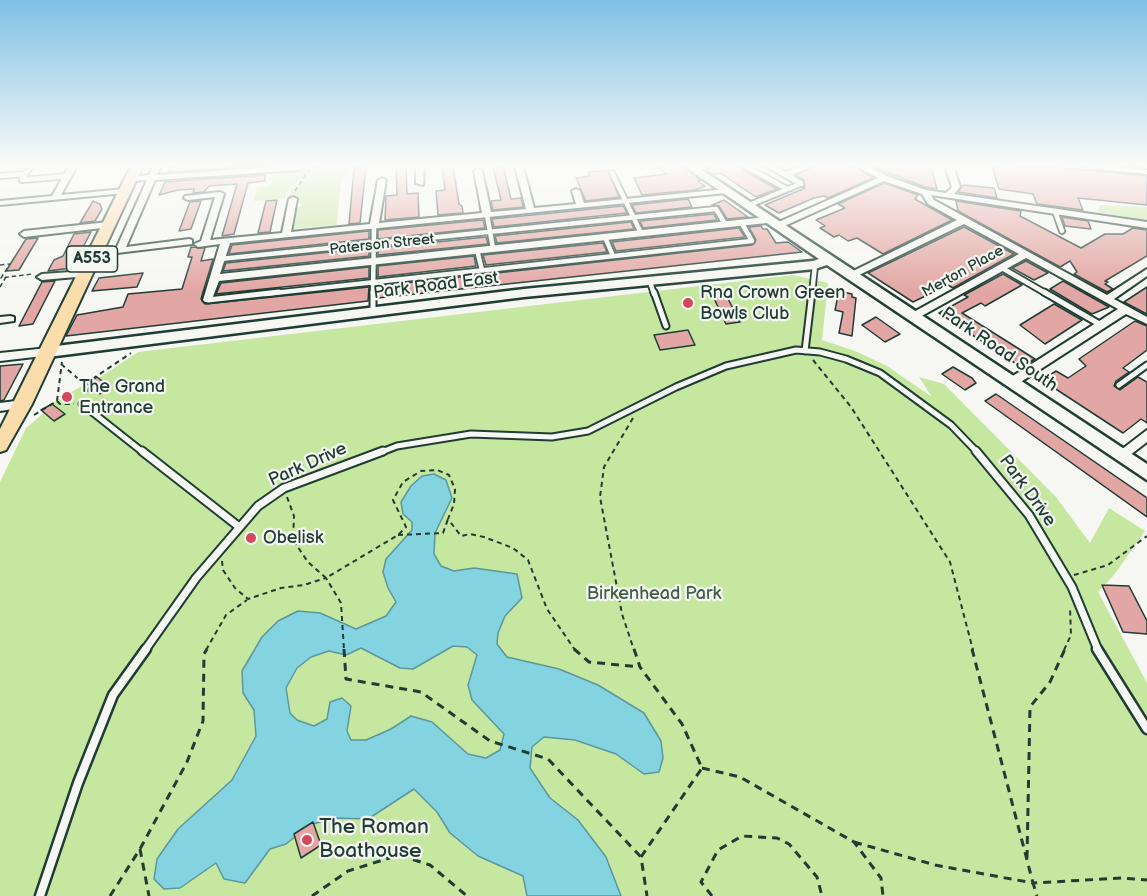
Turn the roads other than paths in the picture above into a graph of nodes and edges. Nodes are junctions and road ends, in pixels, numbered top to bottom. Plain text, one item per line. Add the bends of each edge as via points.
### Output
1 (117, 208) edge
2 (138, 208) edge
3 (214, 208) edge
4 (291, 208) edge
5 (377, 208) edge
6 (486, 208) edge
7 (530, 208) edge
8 (563, 208) edge
9 (629, 208) edge
10 (750, 208) edge
11 (810, 208) edge
12 (942, 208) edge
13 (1032, 208) edge
14 (531, 211) junction
15 (1055, 211) junction
16 (487, 215) junction
17 (633, 217) junction
18 (964, 220) junction
19 (741, 222) junction
20 (772, 223) junction
21 (725, 224) junction
22 (108, 225) junction
23 (1147, 225) edge
24 (374, 226) junction
25 (489, 231) junction
26 (1062, 231) dead end
27 (641, 233) junction
28 (24, 234) dead end
29 (286, 235) junction
30 (606, 237) junction
31 (226, 241) junction
32 (197, 243) junction
33 (373, 243) junction
34 (493, 248) junction
35 (120, 250) junction
36 (477, 250) junction
37 (95, 254) junction
38 (1027, 254) junction
39 (613, 256) junction
40 (220, 259) junction
41 (373, 261) junction
42 (822, 262) junction
43 (1002, 268) junction
44 (482, 270) junction
45 (1147, 272) edge
46 (85, 274) junction
47 (40, 275) road end
48 (852, 275) junction
49 (215, 278) junction
50 (372, 282) junction
51 (650, 282) junction
52 (1107, 299) junction
53 (208, 300) joint
54 (1126, 309) junction
55 (373, 312) junction
56 (914, 316) junction
57 (1147, 321) edge
58 (1101, 325) junction
59 (666, 327) dead end
60 (805, 351) junction
61 (0, 357) edge
62 (54, 357) junction
63 (1147, 365) edge
64 (1012, 382) junction
65 (1119, 385) dead end
66 (82, 404) road end
67 (0, 407) edge
68 (26, 411) junction
69 (1147, 435) edge
70 (0, 445) edge
71 (1121, 456) junction
72 (1147, 474) edge
73 (238, 526) junction
74 (1147, 729) edge
75 (40, 896) edge

1 - 22 main road, A553
2 - 35 street
3 - 32 street
4 - 29 street
5 - 24 street
6 - 16 street
7 - 14 street
8 - 14 street
9 - 17 lane
10 - 20 street, Park Road South
11 - 20 street, Paterson Street
12 - 18 street
13 - 15 street
14 - 16 street
15 - 23 street
15 - 26 lane
16 - 24 street
16 - 25 lane
17 - 21 lane via 716,209
17 - 25 lane
17 - 27 lane
18 - 38 street
18 - 48 street
19 - 20 street, Paterson Street
19 - 21 street, Paterson Street
19 - 39 lane via 753,241
20 - 42 street, Park Road South
21 - 27 street, Paterson Street
22 - 28 street
22 - 37 main road, A553
24 - 29 street
24 - 33 lane
25 - 33 lane
25 - 34 lane
27 - 30 street, Paterson Street
29 - 31 street
30 - 34 street, Paterson Street
30 - 39 lane
31 - 32 street
31 - 40 street
32 - 35 street via 139,252
33 - 40 lane
33 - 41 lane
34 - 36 street, Paterson Street
35 - 37 street
36 - 41 street, Paterson Street
36 - 44 lane
37 - 46 main road, A553
38 - 43 street, Merton Place
38 - 52 street
39 - 44 lane
40 - 49 street
41 - 49 street, Paterson Street
41 - 50 lane
42 - 48 street, Park Road South
42 - 51 street, Park Road East
42 - 60 lane
43 - 56 street, Merton Place
43 - 58 lane
44 - 50 lane
45 - 52 street
46 - 47 street
46 - 62 main road, A553
48 - 56 street, Park Road South
49 - 53 street
50 - 53 lane
50 - 55 lane
51 - 55 street, Park Road East
51 - 59 lane
52 - 54 street
54 - 57 street
54 - 58 street
55 - 62 street, Park Road East
56 - 64 street, Park Road South
58 - 64 street
60 - 73 lane, Park Drive via 726,366 588,431 552,437 471,434 397,446 284,488
60 - 74 lane, Park Drive via 846,359 880,373 951,425 992,466 1029,514 1068,580 1100,656
61 - 62 street
62 - 68 main road, A553
63 - 65 lane
64 - 71 street, Park Road South
66 - 73 lane
67 - 68 street
68 - 70 main road, A553
69 - 71 street
71 - 72 street, Park Road South
73 - 75 lane, Park Drive via 155,633 113,695

